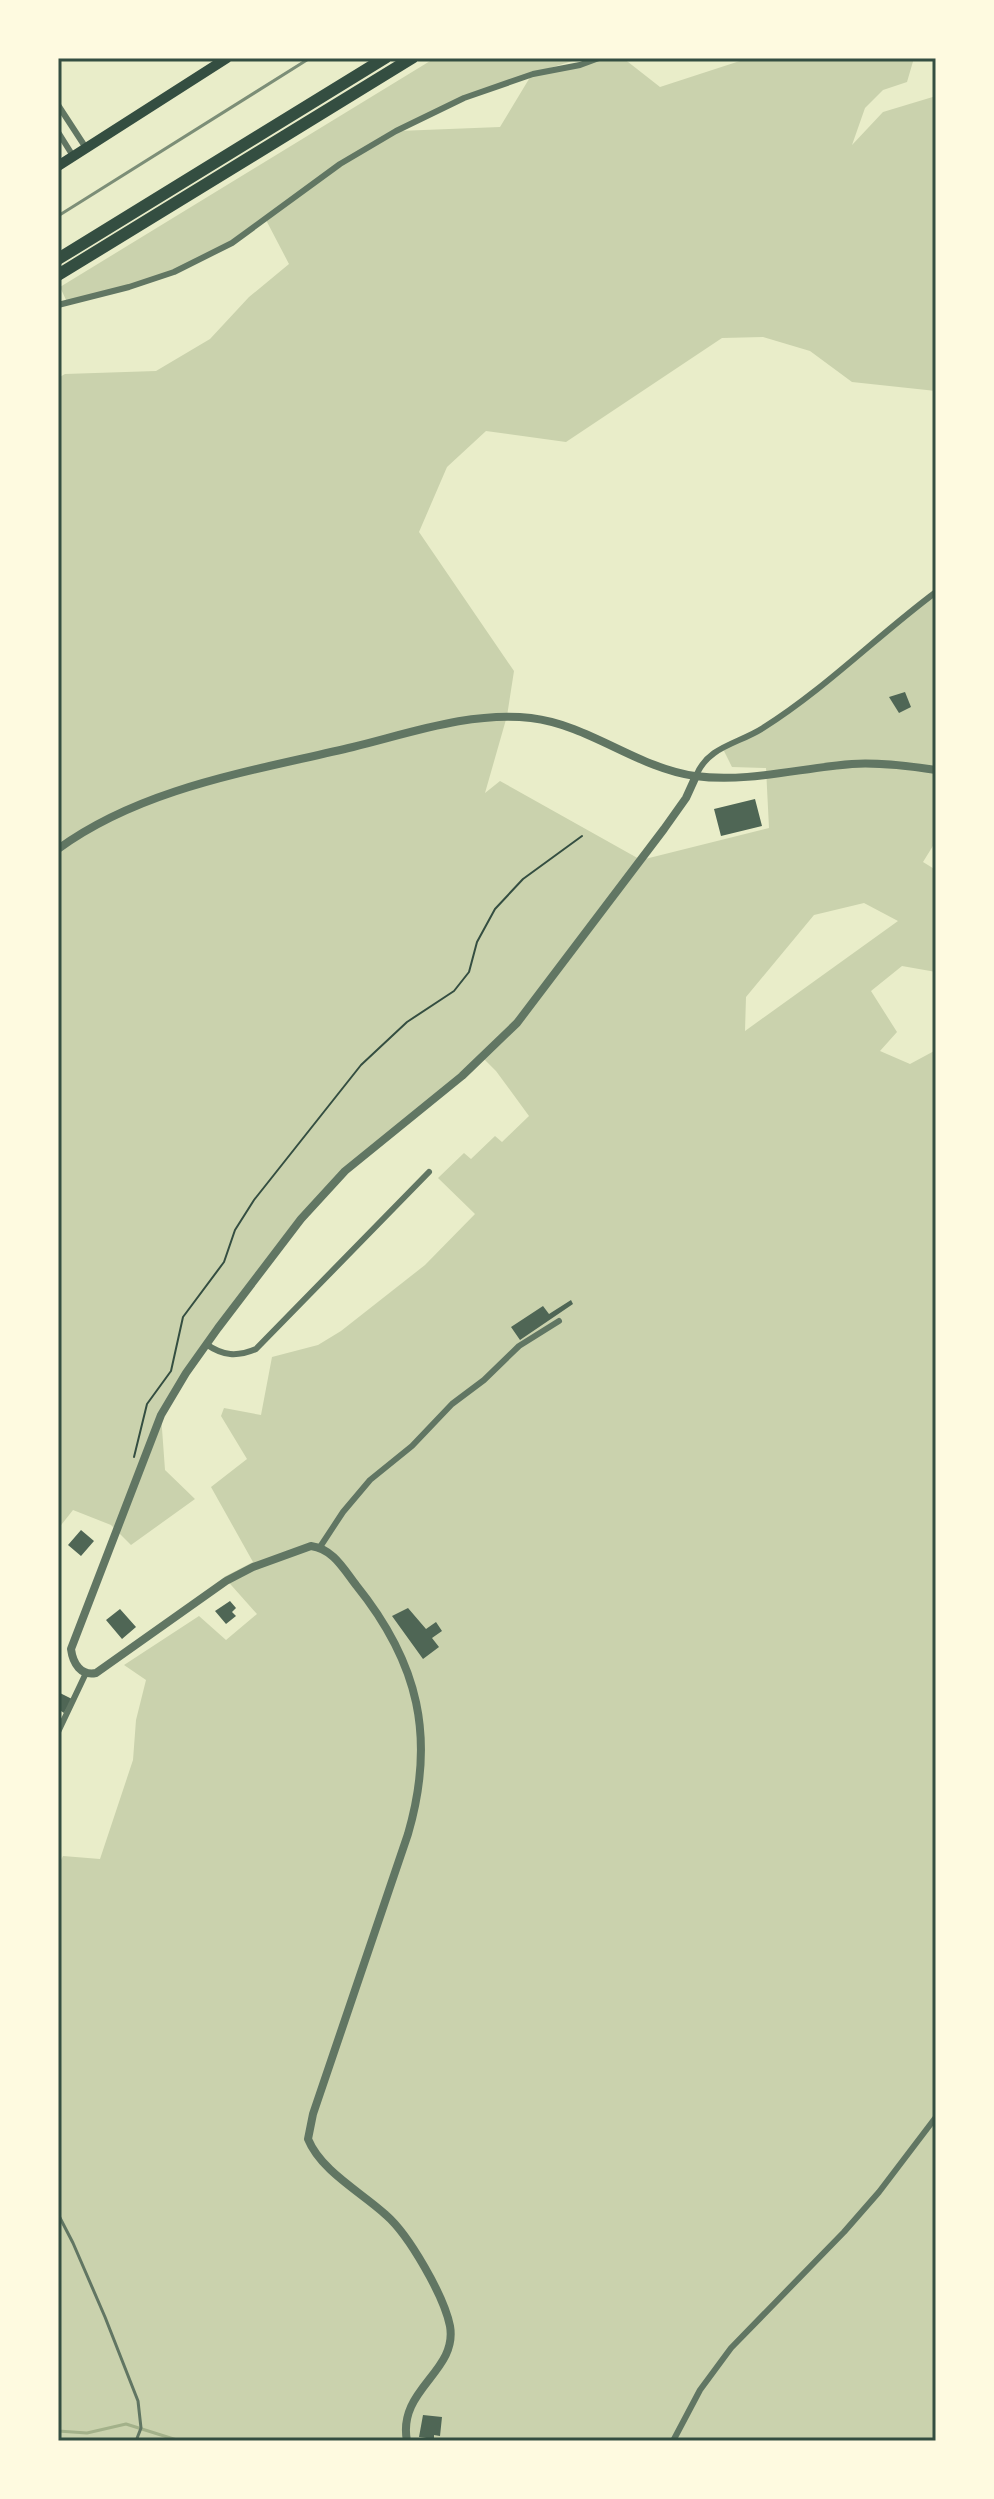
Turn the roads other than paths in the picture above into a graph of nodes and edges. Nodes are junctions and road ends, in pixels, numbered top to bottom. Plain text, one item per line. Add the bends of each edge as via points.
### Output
1 (227, 58) edge
2 (385, 58) edge
3 (412, 58) edge
4 (599, 58) edge
5 (58, 105) edge
6 (58, 132) edge
7 (86, 148) junction
8 (73, 156) junction
9 (58, 166) edge
10 (58, 259) edge
11 (58, 275) edge
12 (58, 305) edge
13 (936, 592) edge
14 (936, 770) edge
15 (696, 776) junction
16 (58, 849) edge
17 (429, 1172) dead end
18 (559, 1321) dead end
19 (206, 1344) junction
20 (320, 1547) junction
21 (86, 1673) junction
22 (58, 1732) edge
23 (936, 2117) edge
24 (58, 2214) edge
25 (136, 2441) edge
26 (407, 2441) edge
27 (673, 2441) edge

1 - 7 main road
2 - 10 highway
3 - 11 highway
4 - 12 street via 464,98 340,164 232,243 174,272
5 - 7 street
6 - 8 street
7 - 8 main road
8 - 9 main road
13 - 15 street via 789,711 714,751
14 - 15 street via 855,764
15 - 16 street via 555,723 507,716 469,720 173,792 104,820
15 - 19 street via 671,819 517,1023 462,1076 345,1171 281,1244
17 - 19 street via 256,1349 233,1355
18 - 20 street via 519,1346 370,1480
19 - 21 street via 161,1415 73,1643 74,1661
20 - 21 street via 297,1550 237,1574 105,1668
20 - 26 street via 361,1590 404,1664 419,1708 423,1746 414,1813 308,2139 319,2158 400,2229 449,2323 447,2355 410,2407
21 - 22 street
23 - 27 street via 861,2212 731,2348 700,2390
24 - 25 lane via 138,2401 141,2428

